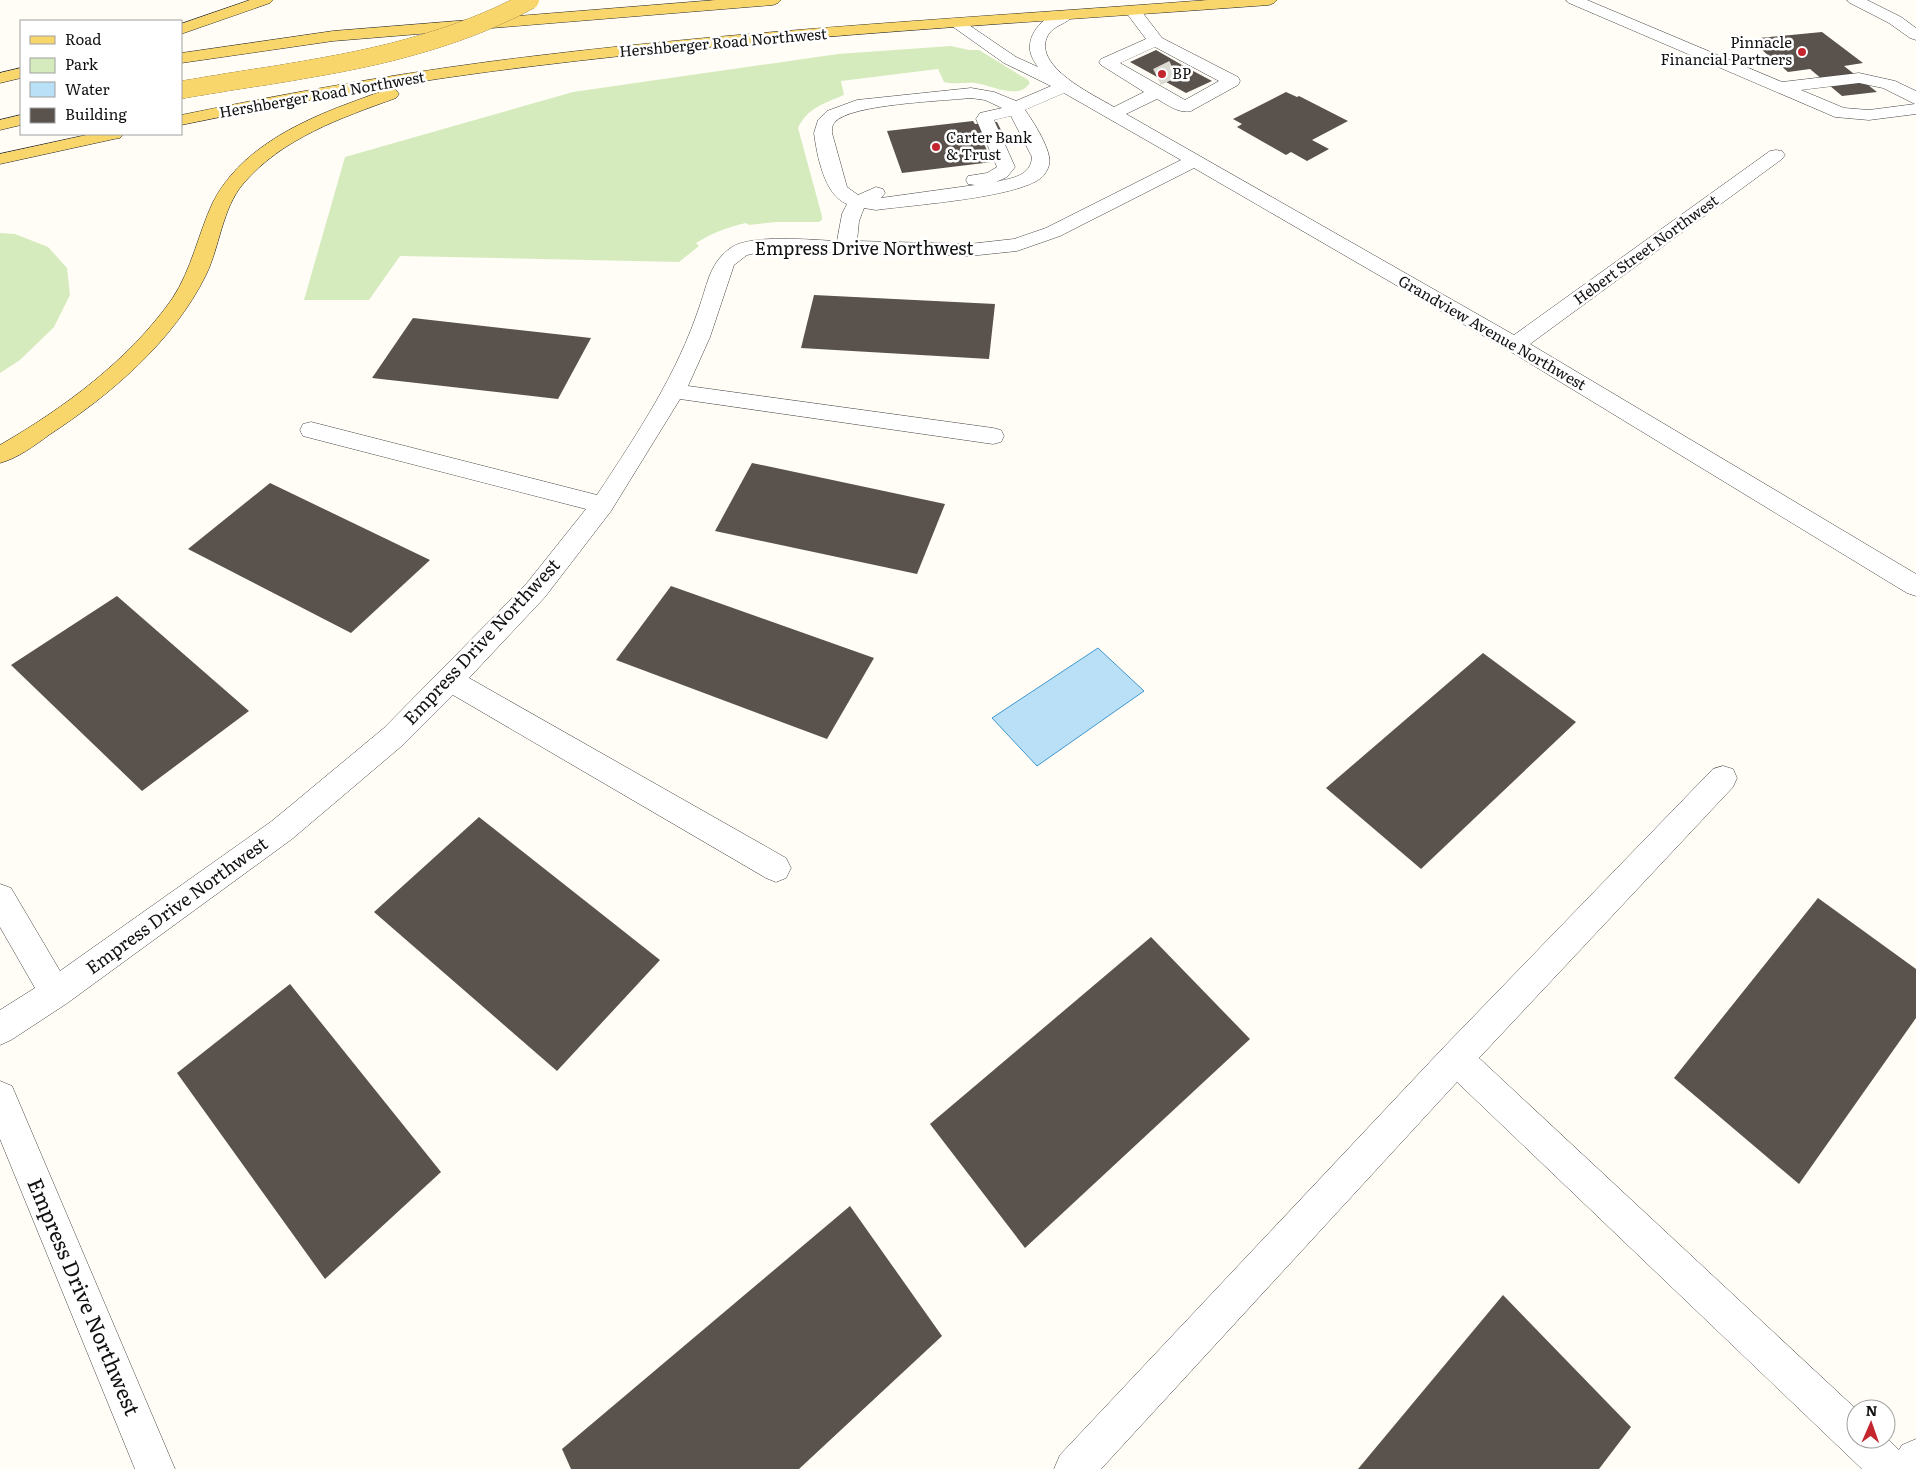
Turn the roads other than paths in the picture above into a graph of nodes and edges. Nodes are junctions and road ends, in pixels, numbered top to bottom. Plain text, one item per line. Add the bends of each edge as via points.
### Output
1 (265, 0) edge
2 (530, 0) edge
3 (772, 0) edge
4 (1269, 0) edge
5 (1574, 0) edge
6 (1854, 0) edge
7 (1133, 11) junction
8 (1066, 16) junction
9 (957, 24) junction
10 (182, 29) edge
11 (1916, 35) edge
12 (1156, 41) junction
13 (182, 58) edge
14 (20, 73) edge
15 (445, 74) junction
16 (0, 78) edge
17 (20, 83) edge
18 (1152, 84) junction
19 (1065, 86) junction
20 (0, 87) edge
21 (1779, 87) junction
22 (182, 90) edge
23 (1798, 95) junction
24 (1915, 101) edge
25 (1819, 104) junction
26 (1113, 114) junction
27 (1010, 116) junction
28 (20, 120) edge
29 (182, 120) edge
30 (0, 125) edge
31 (109, 135) edge
32 (1016, 144) dead end
33 (1776, 155) dead end
34 (0, 159) edge
35 (1195, 160) junction
36 (1026, 179) junction
37 (859, 201) junction
38 (846, 247) junction
39 (1514, 345) junction
40 (674, 391) junction
41 (311, 430) dead end
42 (994, 436) dead end
43 (0, 455) edge
44 (603, 505) junction
45 (1916, 586) edge
46 (450, 680) junction
47 (1723, 778) dead end
48 (776, 868) dead end
49 (0, 898) edge
50 (55, 993) junction
51 (0, 1029) edge
52 (1456, 1059) junction
53 (0, 1098) edge
54 (1846, 1427) edge
55 (1869, 1449) edge
56 (1916, 1459) edge
57 (156, 1469) edge
58 (1074, 1469) edge
59 (1890, 1469) edge
60 (1910, 1469) edge

1 - 10 main road
2 - 22 main road, bridge via 458,34 412,48
3 - 13 main road via 333,36
4 - 7 main road, Hershberger Road Northwest
5 - 21 street
6 - 11 street via 1895,20
7 - 8 main road, Hershberger Road Northwest
7 - 12 street
8 - 9 main road, Hershberger Road Northwest
8 - 19 street, Grandview Avenue Northwest via 1043,31 1038,44 1040,57
9 - 15 main road, Hershberger Road Northwest via 733,40 583,55
9 - 19 street, Grandview Avenue Northwest via 1010,60
12 - 18 street via 1106,62
12 - 18 street via 1187,62 1232,81 1185,107
14 - 16 main road
15 - 29 main road, Hershberger Road Northwest
15 - 43 main road via 314,125 259,158 236,181 220,205 195,276 170,315 133,357 85,399 25,442
17 - 20 main road
18 - 26 street
19 - 26 street, Grandview Avenue Northwest
19 - 27 street
21 - 23 street
21 - 24 street via 1859,78 1885,82
23 - 24 street via 1882,87
23 - 25 street
24 - 25 street via 1898,96
24 - 25 street via 1869,115 1855,115
26 - 35 street, Grandview Avenue Northwest
27 - 36 street via 1041,157 1041,166
27 - 37 street via 990,114 985,119 1006,167 1002,173 993,177 874,193
27 - 37 street via 989,95 971,93 857,105 835,113 823,126 822,137 837,187 844,195
28 - 30 main road
31 - 34 main road
32 - 36 street via 1028,168
33 - 39 street, Hebert Street Northwest
35 - 38 street, Empress Drive Northwest via 1053,232 1017,245 969,250
35 - 39 street, Grandview Avenue Northwest
36 - 37 street via 1013,185 876,204
37 - 38 street via 852,208
38 - 40 street, Empress Drive Northwest via 765,245 741,250 725,262 700,337
39 - 45 street, Grandview Avenue Northwest
40 - 42 street
40 - 44 street, Empress Drive Northwest
41 - 44 street
44 - 46 street, Empress Drive Northwest via 536,590
46 - 48 street
46 - 50 street, Empress Drive Northwest via 394,736 282,830
47 - 52 street
49 - 50 street
50 - 51 street, Empress Drive Northwest
52 - 54 street
52 - 58 street
53 - 57 street, Empress Drive Northwest
55 - 59 street
56 - 60 street

